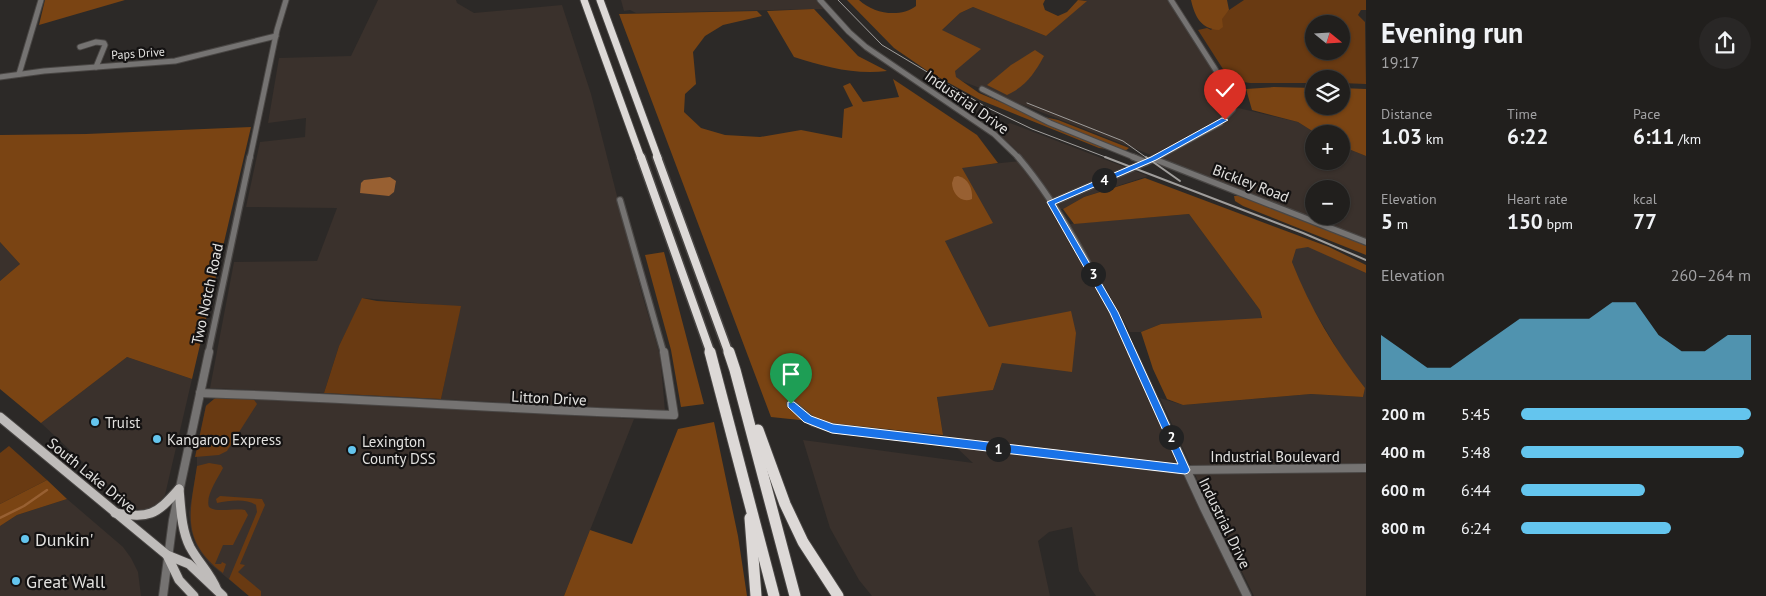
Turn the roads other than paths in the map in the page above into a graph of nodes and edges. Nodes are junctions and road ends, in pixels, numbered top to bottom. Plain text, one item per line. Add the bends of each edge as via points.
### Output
1 (41, 0) edge
2 (286, 0) edge
3 (584, 0) edge
4 (600, 0) edge
5 (820, 0) edge
6 (1171, 0) edge
7 (276, 36) junction
8 (80, 47) dead end
9 (96, 67) junction
10 (19, 74) junction
11 (0, 77) edge
12 (982, 89) dead end
13 (1154, 159) junction
14 (1146, 162) junction
15 (620, 200) dead end
16 (1051, 202) junction
17 (1366, 242) edge
18 (735, 370) junction
19 (200, 393) junction
20 (791, 404) dead end
21 (0, 417) edge
22 (1366, 468) edge
23 (1185, 470) junction
24 (179, 489) junction
25 (750, 498) junction
26 (115, 513) junction
27 (167, 555) junction
28 (220, 593) edge
29 (163, 596) edge
30 (194, 596) edge
31 (756, 596) edge
32 (774, 596) edge
33 (795, 596) edge
34 (838, 596) edge
35 (1247, 596) edge

1 - 10 street
2 - 7 street, Two Notch Road
3 - 25 highway via 706,337
4 - 18 highway
5 - 16 street, Industrial Drive via 866,47 1004,142
6 - 13 street via 1227,86 1234,104 1231,113 1220,123
7 - 9 street, Paps Drive via 185,59
7 - 19 street, Two Notch Road
8 - 9 street via 104,43
9 - 10 street, Paps Drive
10 - 11 street, Paps Drive
12 - 14 street via 1050,123
13 - 14 street
13 - 17 street, Bickley Road
14 - 16 street
15 - 19 street, Litton Drive via 663,346 674,415
16 - 23 street, Industrial Drive via 1114,312
18 - 33 highway
18 - 34 highway via 796,526 822,575
19 - 24 street, Two Notch Road
20 - 23 street, Industrial Boulevard via 808,419 832,428
21 - 26 main road, South Lake Drive
22 - 23 street, Industrial Boulevard
23 - 35 street, Industrial Drive
24 - 26 main road via 153,514
24 - 27 street, Two Notch Road
24 - 28 main road via 192,551 213,577
25 - 31 highway
25 - 32 highway
26 - 27 main road, South Lake Drive
27 - 28 main road, South Lake Drive via 189,564
27 - 29 street, Two Notch Road
27 - 30 main road, South Lake Drive via 179,580

